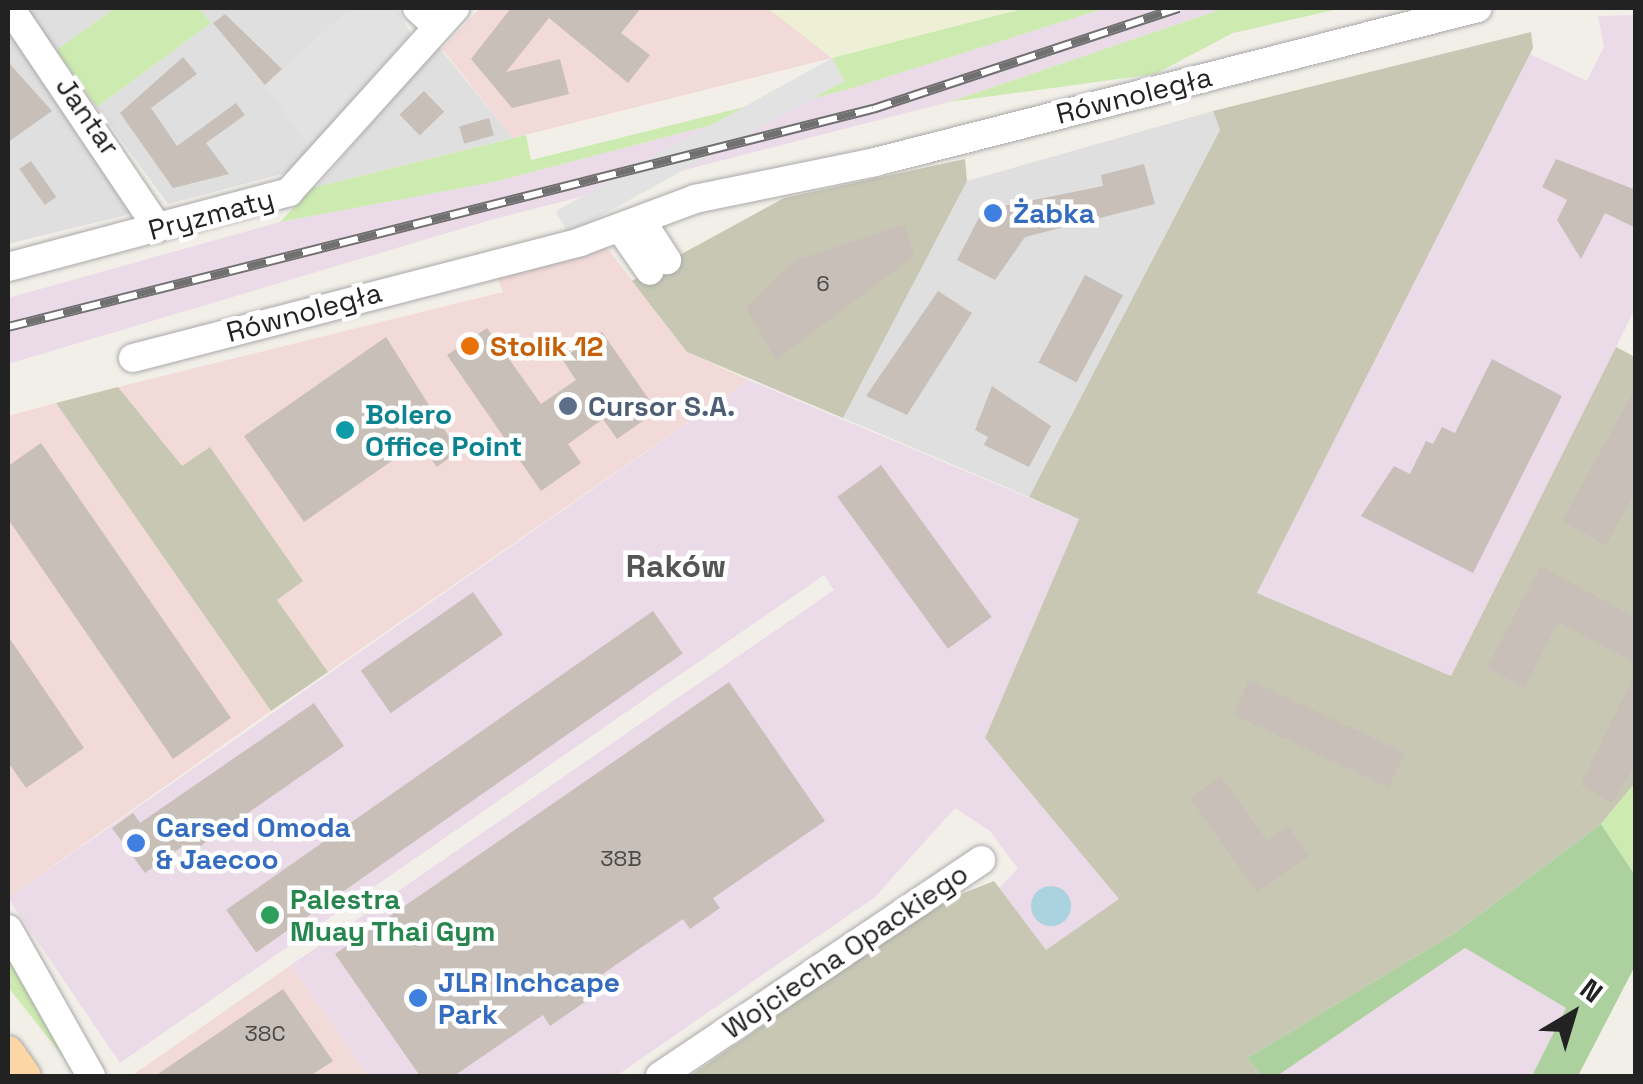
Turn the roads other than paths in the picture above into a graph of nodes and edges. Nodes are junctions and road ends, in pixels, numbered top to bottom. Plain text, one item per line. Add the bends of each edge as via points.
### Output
1 (10, 8) edge
2 (1478, 8) edge
3 (436, 14) edge
4 (158, 228) junction
5 (636, 232) junction
6 (658, 266) dead end
7 (8, 267) edge
8 (133, 358) dead end
9 (981, 860) dead end
10 (8, 929) edge
11 (8, 1052) edge
12 (24, 1076) edge
13 (91, 1076) edge
14 (660, 1076) edge

1 - 4 street, Jantar
2 - 5 street, Równoległa via 790,182
3 - 4 street, Pryzmaty via 298,186
4 - 7 street, Pryzmaty
5 - 6 street
5 - 8 street, Równoległa
9 - 14 street, Wojciecha Opackiego
10 - 13 street
11 - 12 main road

